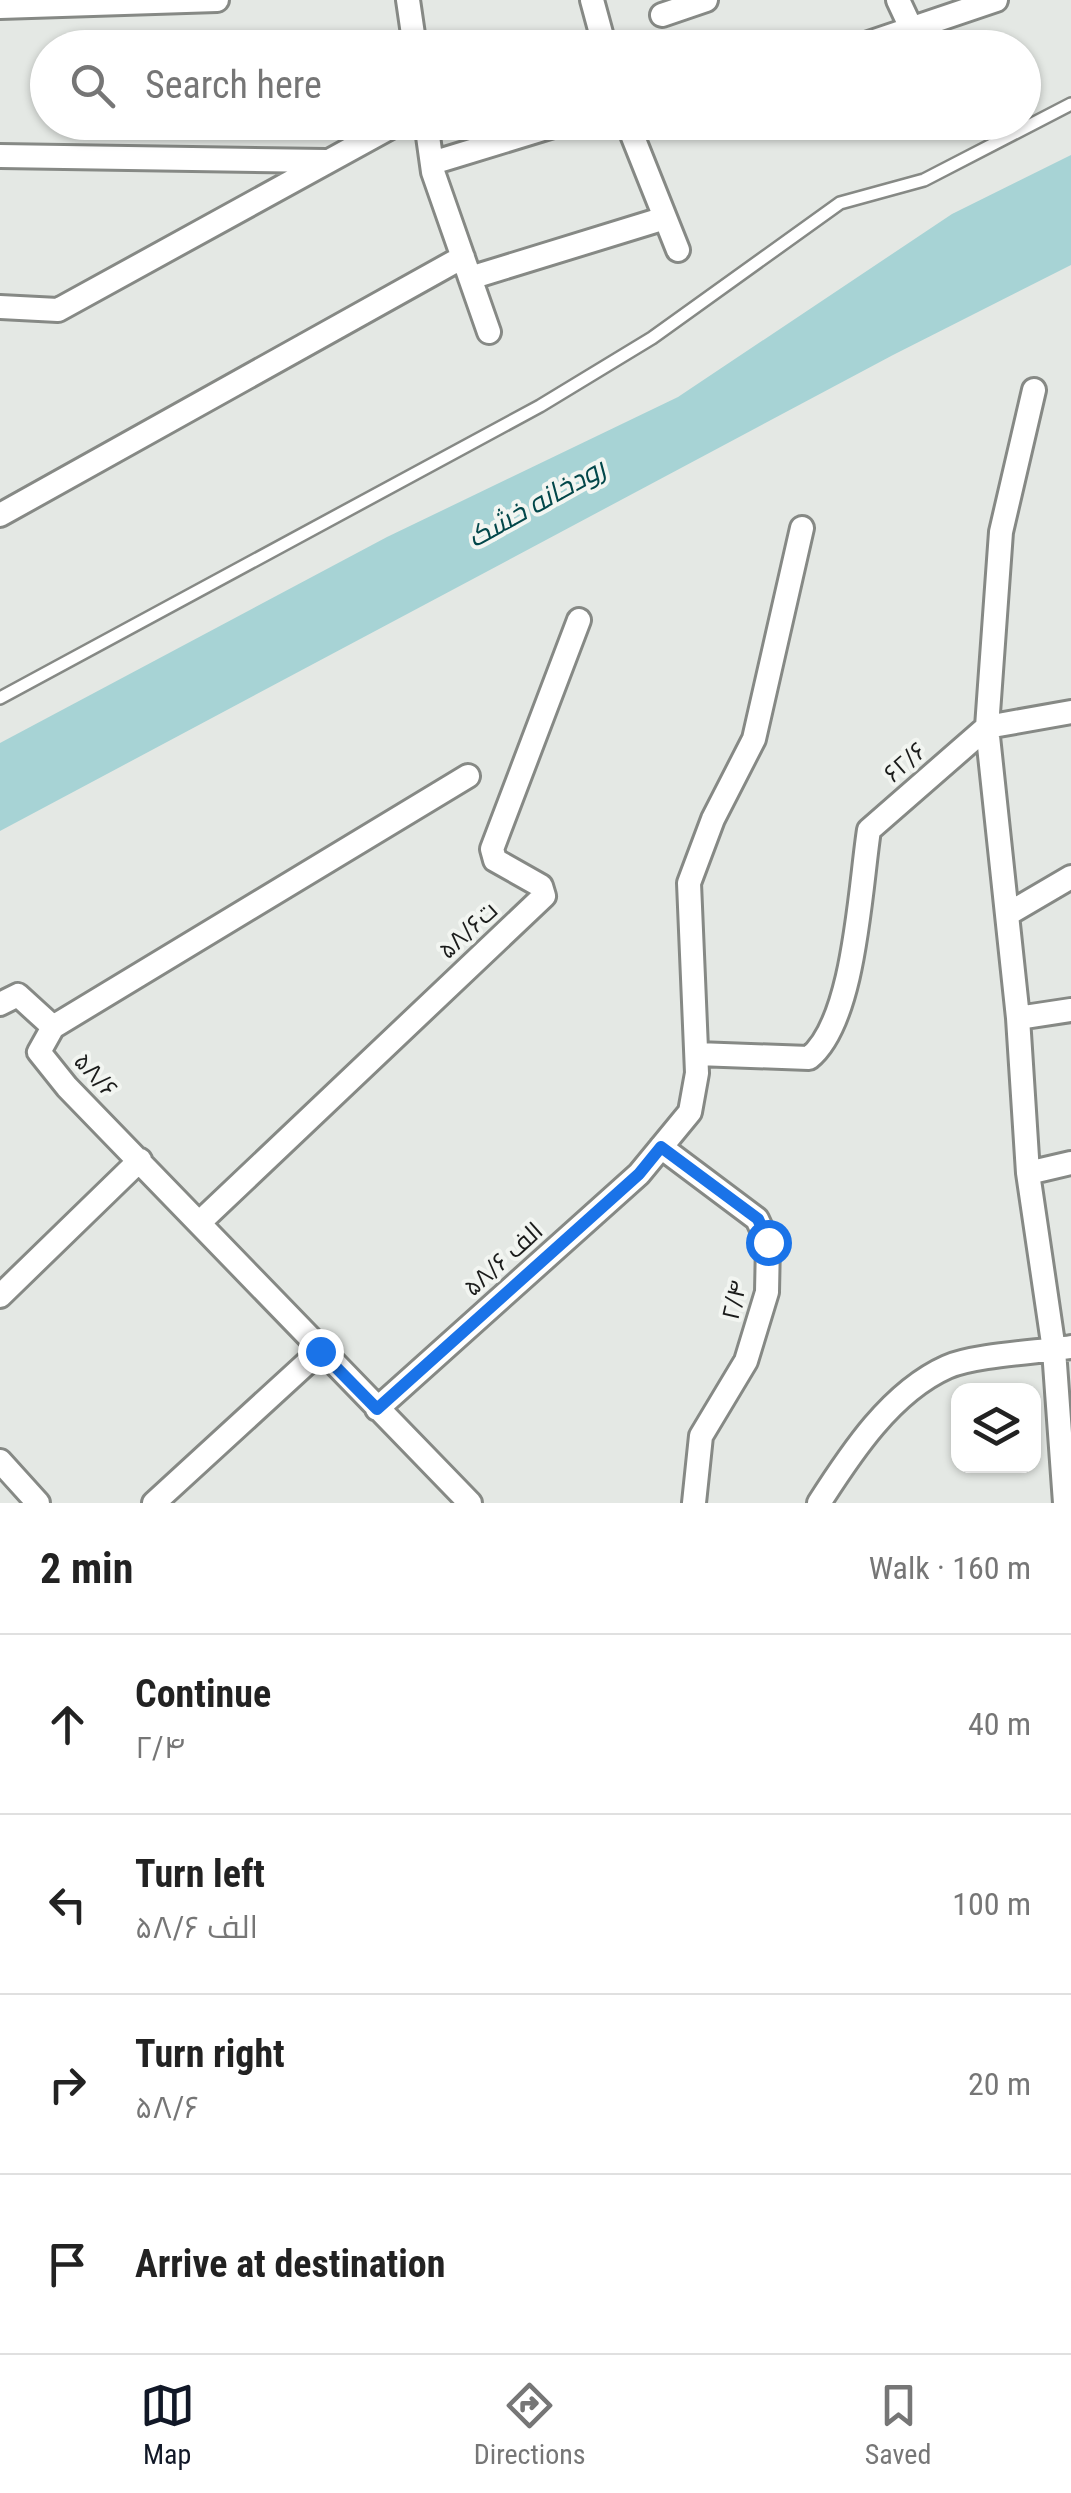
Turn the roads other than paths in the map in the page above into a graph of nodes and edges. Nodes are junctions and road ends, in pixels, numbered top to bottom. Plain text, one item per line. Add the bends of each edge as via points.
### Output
1 (217, 0) edge
2 (408, 0) edge
3 (592, 0) edge
4 (706, 0) edge
5 (898, 0) edge
6 (996, 0) edge
7 (0, 7) edge
8 (662, 15) dead end
9 (412, 30) edge
10 (600, 30) edge
11 (912, 30) joint
12 (1071, 104) edge
13 (1041, 120) edge
14 (368, 140) edge
15 (429, 140) edge
16 (507, 140) edge
17 (634, 140) edge
18 (1001, 140) edge
19 (0, 156) edge
20 (331, 161) junction
21 (432, 163) junction
22 (666, 218) junction
23 (678, 250) dead end
24 (467, 268) junction
25 (0, 307) edge
26 (489, 332) dead end
27 (1034, 390) dead end
28 (0, 515) edge
29 (802, 528) dead end
30 (580, 620) dead end
31 (0, 698) edge
32 (1071, 712) edge
33 (988, 727) junction
34 (468, 776) dead end
35 (1071, 877) edge
36 (1008, 914) junction
37 (0, 1004) edge
38 (1071, 1010) edge
39 (1018, 1018) junction
40 (54, 1027) junction
41 (697, 1054) junction
42 (661, 1147) junction
43 (140, 1160) junction
44 (1071, 1164) edge
45 (1028, 1173) junction
46 (199, 1222) junction
47 (0, 1296) edge
48 (1062, 1348) edge
49 (320, 1351) junction
50 (377, 1409) junction
51 (0, 1461) edge
52 (38, 1503) edge
53 (154, 1503) edge
54 (470, 1503) edge
55 (694, 1503) edge
56 (819, 1503) edge
57 (1065, 1503) edge

1 - 7 street
2 - 9 street
3 - 10 street
4 - 8 street
5 - 11 street
6 - 11 street
12 - 13 lane
14 - 20 street
15 - 21 street
16 - 21 street
17 - 22 street
18 - 31 lane via 924,180 840,203 652,338 540,406
19 - 20 street
20 - 25 street via 58,310
21 - 24 street
22 - 23 street
22 - 24 street
24 - 26 street
24 - 28 street
27 - 33 street via 1001,532
29 - 41 street, ۵۸/۶ الف via 754,739 712,819 689,883
30 - 46 street, ۵۸/۶ت via 492,848 496,860 541,886 544,896
32 - 33 street
33 - 36 street
33 - 41 street, ۶۲/۶ via 869,830 844,985 825,1046 809,1058
34 - 40 street, ۵۸/۶
35 - 36 street
36 - 39 street
37 - 40 street via 18,995
38 - 39 street
39 - 45 street
40 - 43 street, ۵۸/۶ via 39,1052
41 - 42 street, ۵۸/۶ الف via 690,1112
42 - 50 street, ۵۸/۶ الف
42 - 55 street, ۲/۴ via 758,1219 768,1242 767,1292 746,1361 701,1436
43 - 46 street, ۵۸/۶
43 - 47 street
44 - 45 street
45 - 48 street
46 - 49 street, ۵۸/۶
48 - 56 street via 948,1366 901,1397
48 - 57 street
49 - 50 street, ۵۸/۶
49 - 53 street
50 - 54 street, ۵۸/۶
51 - 52 street

